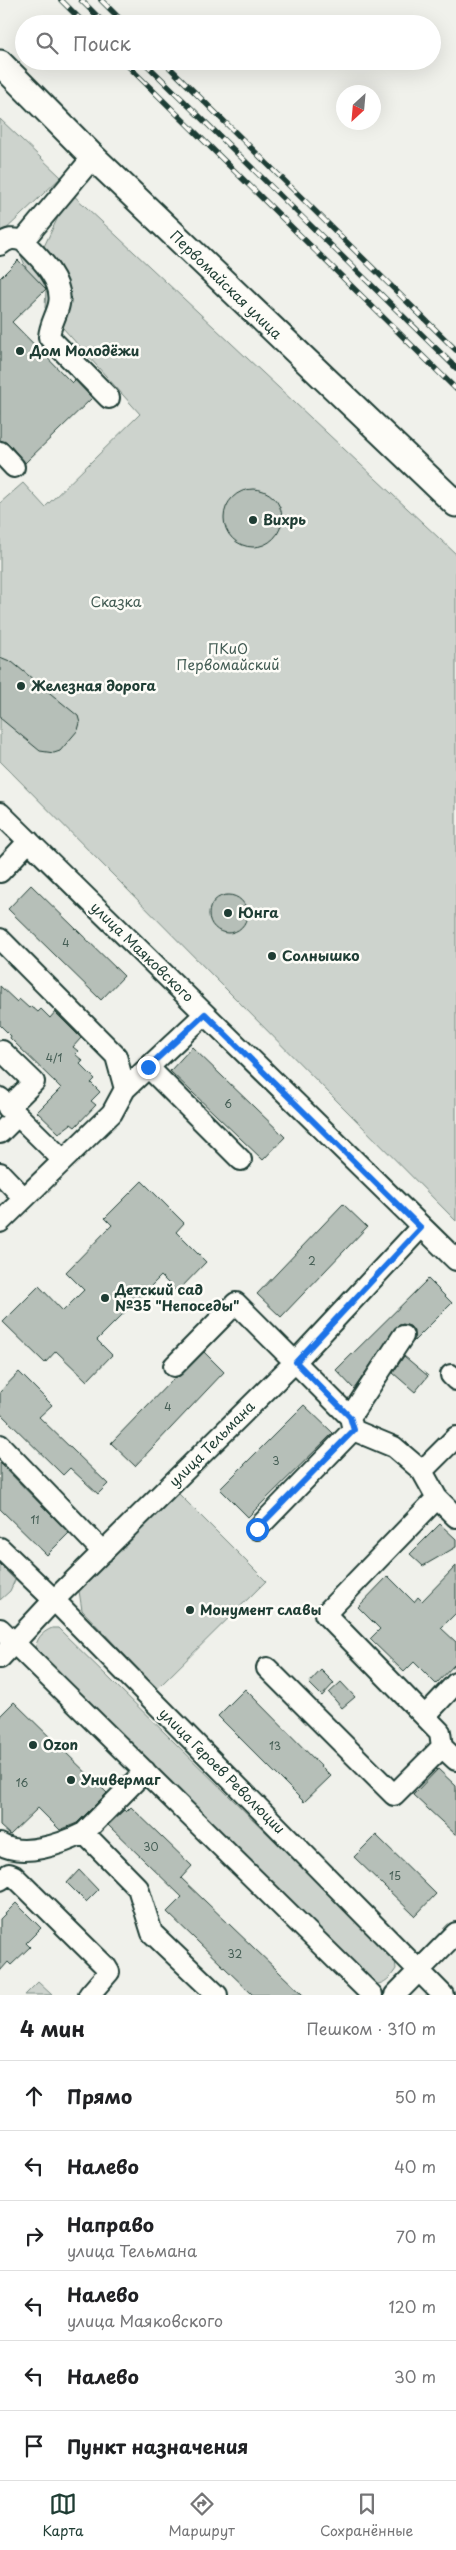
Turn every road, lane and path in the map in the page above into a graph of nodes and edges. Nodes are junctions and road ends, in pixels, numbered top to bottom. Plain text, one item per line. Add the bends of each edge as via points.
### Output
1 (0, 63) edge
2 (93, 157) junction
3 (23, 241) junction
4 (0, 245) edge
5 (109, 398) dead end
6 (0, 452) edge
7 (14, 467) dead end
8 (456, 504) edge
9 (0, 813) edge
10 (29, 841) junction
11 (0, 872) edge
12 (0, 939) edge
13 (205, 1014) junction
14 (0, 1053) edge
15 (148, 1067) junction
16 (125, 1089) junction
17 (8, 1107) edge
18 (0, 1134) edge
19 (63, 1160) junction
20 (241, 1160) dead end
21 (0, 1173) edge
22 (24, 1198) junction
23 (0, 1222) edge
24 (421, 1228) junction
25 (456, 1260) edge
26 (403, 1336) dead end
27 (296, 1362) junction
28 (174, 1366) dead end
29 (352, 1424) junction
30 (456, 1437) edge
31 (0, 1445) edge
32 (422, 1471) junction
33 (437, 1498) junction
34 (456, 1516) edge
35 (257, 1529) dead end
36 (0, 1548) edge
37 (103, 1552) junction
38 (54, 1600) junction
39 (7, 1636) edge
40 (0, 1658) edge
41 (267, 1668) dead end
42 (456, 1683) edge
43 (425, 1716) junction
44 (449, 1754) edge
45 (144, 1771) junction
46 (84, 1833) junction
47 (0, 1844) edge
48 (0, 1880) edge
49 (456, 1933) edge
50 (419, 1971) junction
51 (89, 1995) edge
52 (216, 1995) edge
53 (372, 1995) edge
54 (395, 1995) edge
55 (443, 1995) edge

1 - 2 main road, Первомайская улица
2 - 3 street
2 - 8 main road, Первомайская улица
3 - 4 street via 7,239
3 - 5 street via 42,260 56,283 60,302 49,337
6 - 7 street
9 - 10 street, улица Маяковского
10 - 11 street
10 - 13 street, улица Маяковского
12 - 16 street via 116,1056
13 - 15 street
13 - 24 street, улица Маяковского
14 - 17 street via 2,1051 34,1082
15 - 16 street
15 - 20 street
16 - 19 street via 112,1113
17 - 18 street
17 - 19 street
19 - 22 street via 39,1178
21 - 22 street
22 - 23 street
24 - 25 street, улица Маяковского
24 - 27 street, улица Тельмана
26 - 29 street
27 - 28 street via 236,1303
27 - 29 street
27 - 37 street, улица Тельмана
29 - 32 street via 394,1447
29 - 35 street
30 - 32 street
31 - 37 street
32 - 33 street
33 - 34 street
33 - 43 street via 324,1614
36 - 38 street, улица Героев Революции
37 - 38 street, улица Тельмана
38 - 39 street, улица Тельмана
38 - 50 street, улица Героев Революции
39 - 40 street, улица Тельмана
39 - 45 street
41 - 44 street via 394,1795
42 - 43 street
43 - 44 street via 440,1732
45 - 46 street
45 - 53 street
46 - 47 street via 57,1844 26,1850
46 - 52 street via 138,1888 152,1933
48 - 51 street via 9,1874 14,1876 106,1967 109,1972 106,1978
49 - 50 street
50 - 54 street
50 - 55 street, улица Героев Революции

